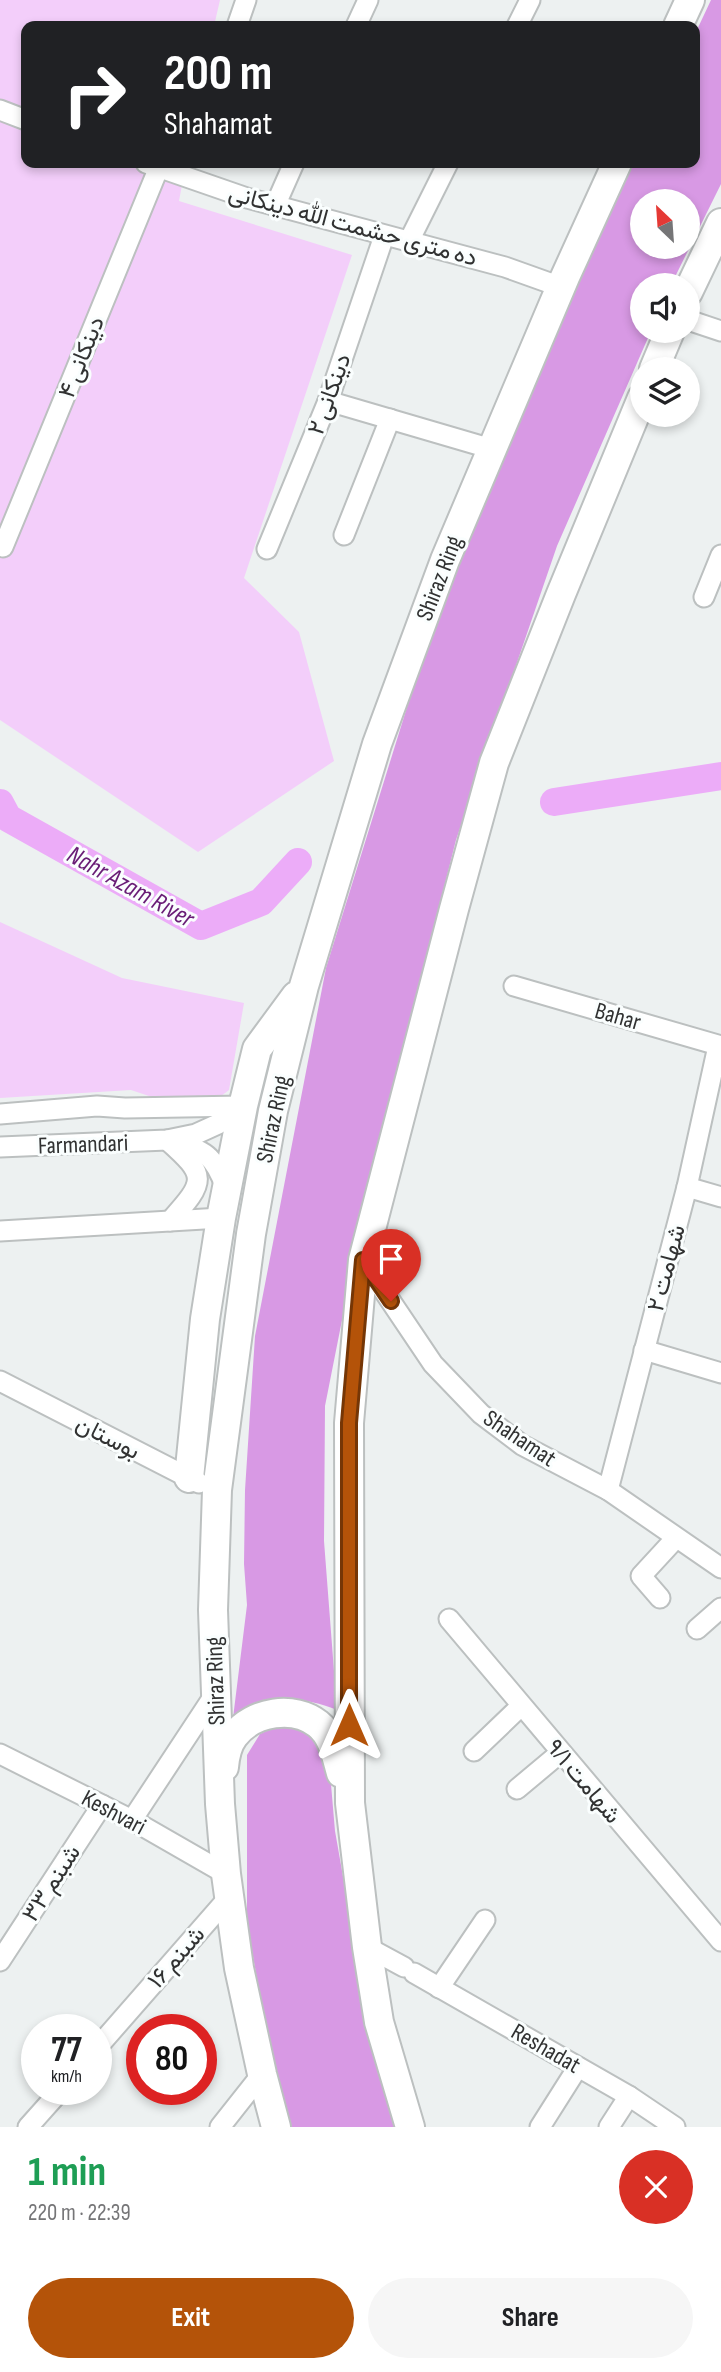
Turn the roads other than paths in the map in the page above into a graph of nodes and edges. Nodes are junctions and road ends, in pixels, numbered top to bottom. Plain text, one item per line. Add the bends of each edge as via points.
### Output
1 (246, 0) edge
2 (368, 0) edge
3 (530, 0) edge
4 (690, 0) edge
5 (239, 21) edge
6 (358, 21) edge
7 (520, 21) edge
8 (680, 21) edge
9 (0, 110) edge
10 (21, 118) edge
11 (152, 168) edge
12 (292, 168) edge
13 (446, 168) edge
14 (615, 168) edge
15 (188, 170) edge
16 (275, 206) junction
17 (721, 223) edge
18 (384, 236) junction
19 (409, 241) junction
20 (697, 273) edge
21 (561, 287) junction
22 (700, 324) edge
23 (721, 331) edge
24 (328, 401) junction
25 (390, 418) junction
26 (630, 427) edge
27 (492, 449) junction
28 (344, 535) dead end
29 (2, 547) dead end
30 (267, 549) dead end
31 (721, 555) edge
32 (704, 597) dead end
33 (304, 986) junction
34 (514, 986) dead end
35 (720, 1046) edge
36 (243, 1106) junction
37 (0, 1114) edge
38 (167, 1140) junction
39 (0, 1147) edge
40 (687, 1187) junction
41 (227, 1190) junction
42 (721, 1197) edge
43 (221, 1218) junction
44 (170, 1221) junction
45 (0, 1231) edge
46 (363, 1260) junction
47 (644, 1350) junction
48 (721, 1373) edge
49 (0, 1381) edge
50 (189, 1478) junction
51 (217, 1490) junction
52 (608, 1490) junction
53 (676, 1538) junction
54 (721, 1568) edge
55 (660, 1598) dead end
56 (721, 1608) edge
57 (449, 1619) dead end
58 (697, 1629) dead end
59 (215, 1695) junction
60 (521, 1706) junction
61 (474, 1751) dead end
62 (560, 1753) junction
63 (0, 1754) edge
64 (517, 1789) dead end
65 (350, 1803) junction
66 (220, 1804) junction
67 (102, 1805) junction
68 (132, 1820) junction
69 (227, 1885) junction
70 (485, 1920) dead end
71 (721, 1941) edge
72 (367, 1947) junction
73 (0, 1961) edge
74 (439, 1988) junction
75 (112, 2029) edge
76 (578, 2067) junction
77 (262, 2074) junction
78 (629, 2095) junction
79 (48, 2105) edge
80 (28, 2127) edge
81 (220, 2127) edge
82 (276, 2127) edge
83 (410, 2127) edge
84 (540, 2127) edge
85 (609, 2127) edge
86 (675, 2127) edge

1 - 5 street
2 - 6 street
3 - 7 street
4 - 8 highway
9 - 10 street
11 - 29 street, ۴ دینکانی
12 - 16 street
13 - 19 street
14 - 21 highway, Shiraz Ring
15 - 16 street, ده متری حشمت الله دینکانی
16 - 18 street, ده متری حشمت الله دینکانی
17 - 20 highway
18 - 19 street, ده متری حشمت الله دینکانی
18 - 24 street, ۲ دینکانی
19 - 21 street, ده متری حشمت الله دینکانی
21 - 27 highway, Shiraz Ring
22 - 23 street
24 - 25 street
24 - 30 street, ۲ دینکانی
25 - 27 street
25 - 28 street
26 - 46 highway via 495,763
27 - 33 highway, Shiraz Ring via 444,560 377,744
31 - 32 street
33 - 36 highway via 257,1049
33 - 51 highway, Shiraz Ring via 273,1111 251,1234
34 - 35 street, Bahar
35 - 40 street, ۲ شهامت
36 - 37 street via 97,1106
36 - 38 street, Farmandari via 196,1134
36 - 41 highway
38 - 39 street, Farmandari
38 - 41 street, Farmandari via 198,1148 209,1157 219,1168
38 - 44 street via 192,1163 198,1179 194,1194
40 - 42 street
40 - 47 street, ۲ شهامت
41 - 43 highway
43 - 44 street
43 - 50 highway via 205,1319
44 - 45 street
46 - 52 street, Shahamat via 433,1364 481,1414 522,1445
46 - 65 highway via 349,1423
47 - 48 street
47 - 52 street, ۲ شهامت
49 - 50 street, بوستان
50 - 51 street, بوستان
51 - 59 highway, Shiraz Ring
52 - 53 street, Shahamat
53 - 54 street, Shahamat
53 - 55 street via 641,1576
56 - 58 street
57 - 60 street, ۹/۱ شهامت
59 - 66 highway, Shiraz Ring
59 - 68 street
60 - 61 street
60 - 62 street, ۹/۱ شهامت
62 - 64 street
62 - 71 street, ۹/۱ شهامت
63 - 67 street, Keshvari
65 - 66 highway via 332,1740 303,1714 281,1712 258,1717 234,1735 226,1751
65 - 72 highway
66 - 69 highway, Shiraz Ring
67 - 68 street, Keshvari
67 - 73 street, ۳۳ شبنم
68 - 69 street, Keshvari
69 - 75 street, ۱۶ شبنم
69 - 77 highway, Shiraz Ring
70 - 74 street
72 - 74 street, Reshadat
72 - 83 highway via 379,2022
74 - 76 street, Reshadat
76 - 78 street, Reshadat
76 - 84 street
77 - 81 street
77 - 82 highway, Shiraz Ring
78 - 85 street
78 - 86 street, Reshadat
79 - 80 street

